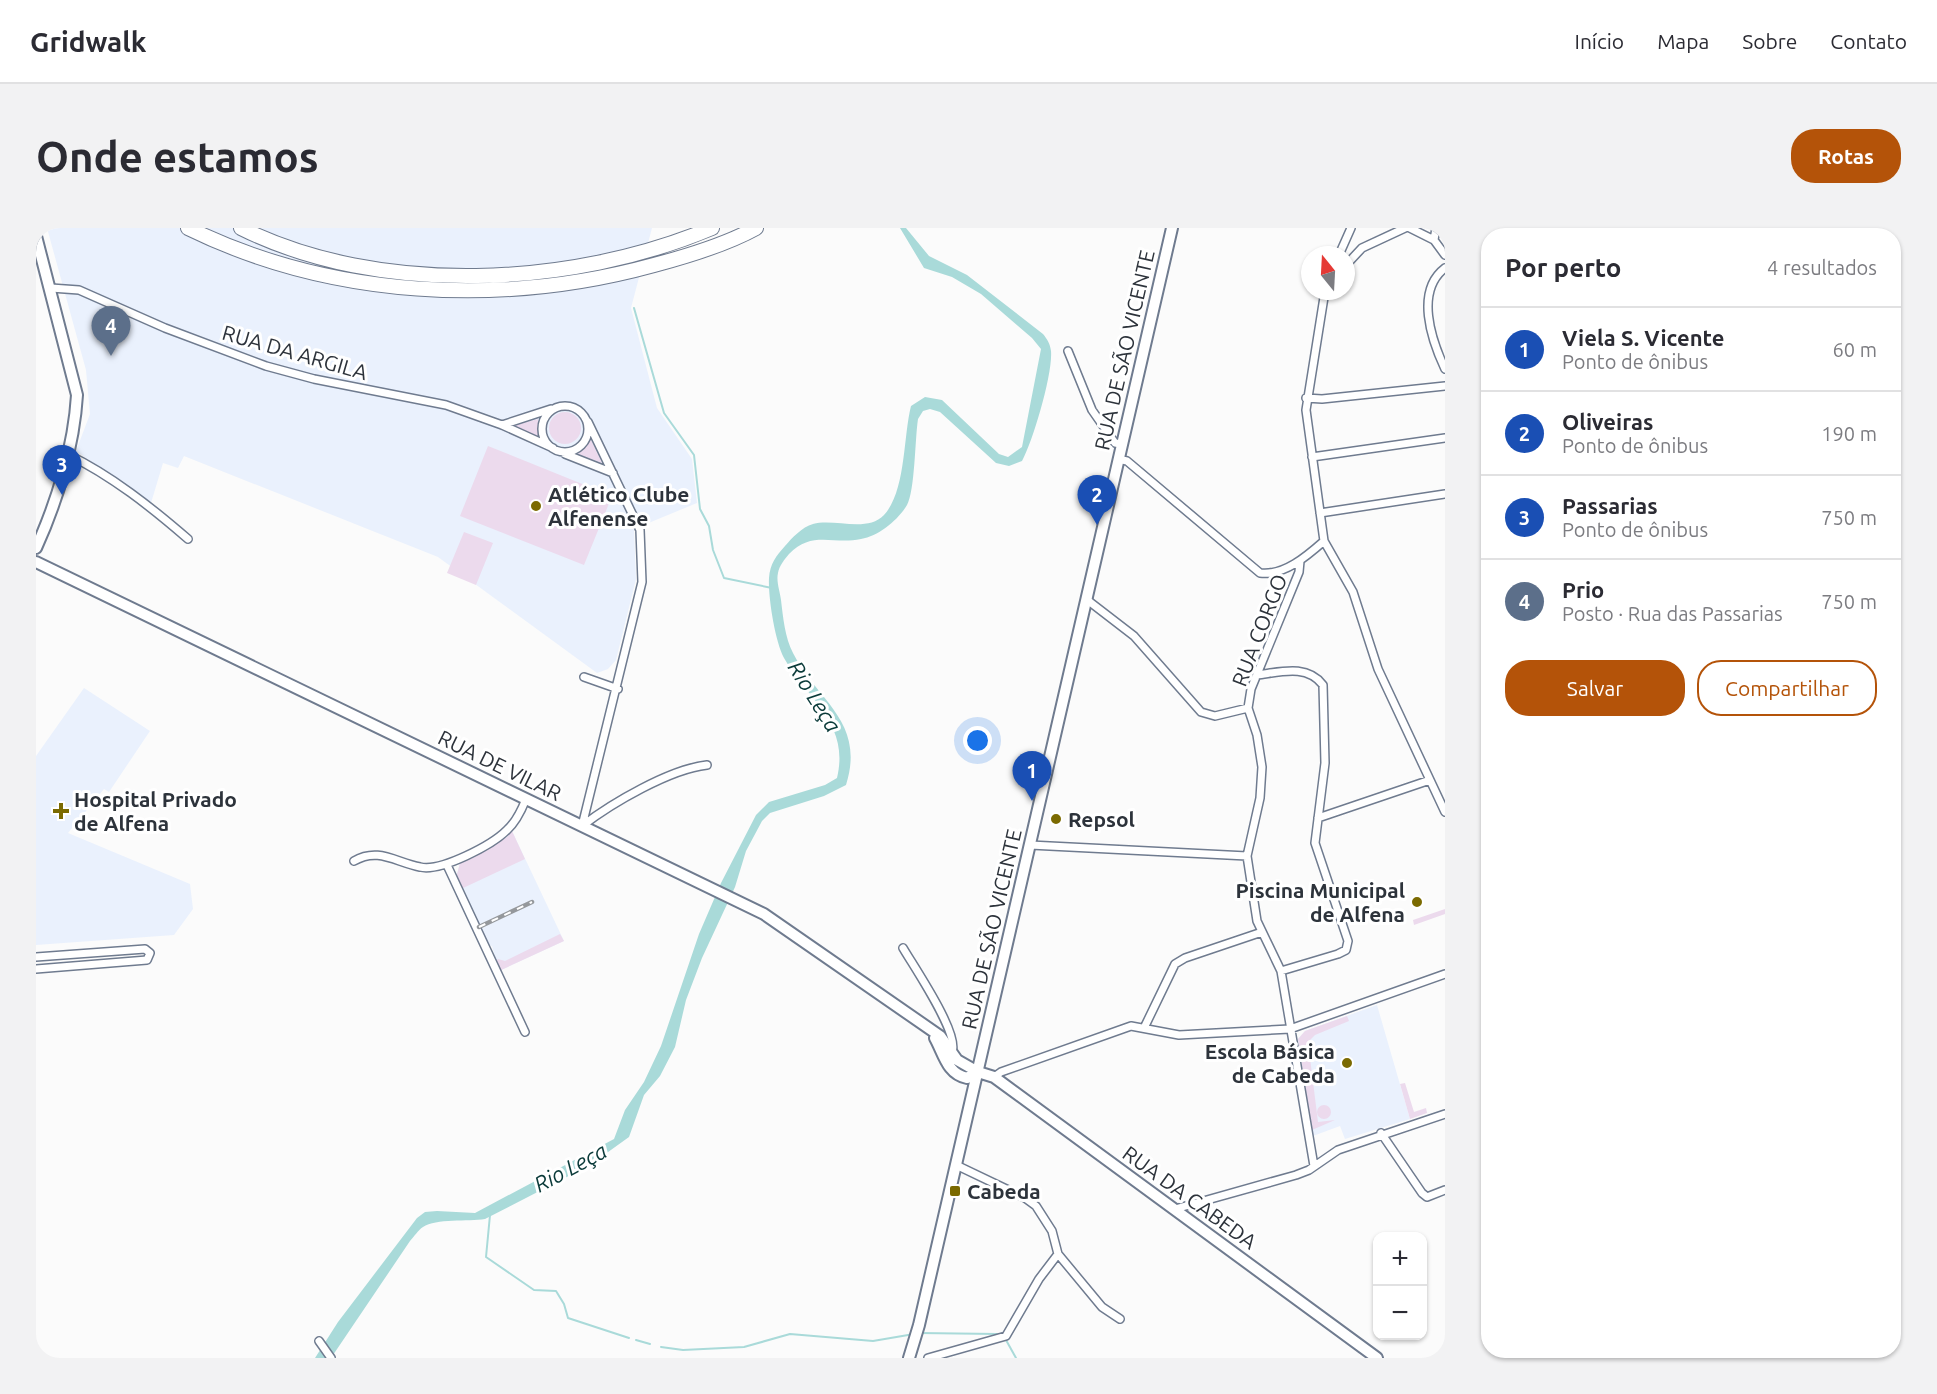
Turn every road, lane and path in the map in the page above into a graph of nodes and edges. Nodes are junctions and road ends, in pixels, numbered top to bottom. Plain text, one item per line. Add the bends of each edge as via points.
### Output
1 (188, 228) edge
2 (241, 228) edge
3 (712, 228) edge
4 (756, 228) edge
5 (1172, 228) edge
6 (1351, 228) edge
7 (1408, 228) edge
8 (1436, 228) edge
9 (36, 236) edge
10 (1434, 240) junction
11 (1343, 246) edge
12 (1445, 255) edge
13 (1355, 256) edge
14 (1445, 268) edge
15 (51, 288) junction
16 (1323, 300) edge
17 (1068, 351) dead end
18 (1445, 369) edge
19 (1445, 386) edge
20 (1306, 398) junction
21 (558, 407) junction
22 (588, 422) junction
23 (502, 425) junction
24 (1445, 438) edge
25 (1122, 444) junction
26 (556, 450) junction
27 (67, 454) junction
28 (1312, 458) junction
29 (1118, 459) junction
30 (613, 474) junction
31 (1445, 494) edge
32 (1320, 513) junction
33 (188, 539) dead end
34 (1324, 541) junction
35 (36, 548) edge
36 (1300, 561) junction
37 (36, 562) edge
38 (1086, 599) junction
39 (1257, 675) junction
40 (584, 677) dead end
41 (618, 689) junction
42 (1248, 708) junction
43 (706, 765) dead end
44 (1430, 780) junction
45 (526, 799) junction
46 (1445, 812) edge
47 (1318, 818) junction
48 (582, 826) junction
49 (1030, 845) junction
50 (1247, 856) junction
51 (354, 861) dead end
52 (447, 865) junction
53 (1262, 932) junction
54 (903, 948) dead end
55 (87, 953) junction
56 (36, 957) edge
57 (47, 968) junction
58 (36, 969) edge
59 (1281, 971) junction
60 (1445, 974) edge
61 (1145, 1026) junction
62 (1290, 1029) junction
63 (930, 1031) junction
64 (525, 1032) dead end
65 (952, 1052) junction
66 (978, 1072) junction
67 (994, 1077) junction
68 (1445, 1114) edge
69 (1381, 1133) junction
70 (956, 1165) junction
71 (1314, 1166) junction
72 (1445, 1190) edge
73 (1175, 1209) junction
74 (1058, 1254) junction
75 (1119, 1319) dead end
76 (319, 1341) dead end
77 (331, 1358) edge
78 (909, 1358) edge
79 (928, 1358) edge
80 (1377, 1358) edge

1 - 4 highway via 286,266 373,284 450,291 530,289 603,279 683,257
2 - 3 highway via 290,249 375,269 449,275 529,274 602,262 676,243
5 - 25 main road, RUA DE SÃO VICENTE
6 - 11 street
7 - 10 street
7 - 13 street
8 - 10 street
9 - 15 main road
10 - 12 street
14 - 18 street via 1434,279 1427,304
15 - 23 street, RUA DA ARGILA via 79,290 266,366 358,388 409,395
15 - 27 main road via 77,395
16 - 20 street
17 - 25 street via 1092,410 1115,443
19 - 20 street
20 - 28 street
21 - 22 street via 573,406
21 - 23 street
21 - 26 street via 546,416 542,430 547,444
22 - 26 street via 588,436 580,447
22 - 30 street
23 - 26 street, RUA DA ARGILA
24 - 28 street
25 - 29 main road, RUA DE SÃO VICENTE
26 - 30 street, RUA DA ARGILA
27 - 33 street via 151,506
27 - 35 main road via 51,513
28 - 32 street
29 - 36 street via 1126,461 1260,573 1268,574
29 - 38 main road, RUA DE SÃO VICENTE
30 - 41 street via 640,530 642,582
31 - 32 street
32 - 34 street
34 - 36 street
34 - 44 street via 1353,592 1378,669
36 - 39 street, RUA CORGO
37 - 45 main road, RUA DE VILAR
38 - 42 street via 1134,636 1201,712 1215,716
38 - 49 main road, RUA DE SÃO VICENTE
39 - 42 street, RUA CORGO
39 - 47 street via 1304,671 1315,675 1323,685 1325,763
40 - 41 street
41 - 48 street
42 - 50 street, RUA CORGO via 1262,767 1260,798
43 - 48 street via 672,773
44 - 46 street
44 - 47 street
45 - 48 main road, RUA DE VILAR
45 - 52 street via 506,832
47 - 59 street via 1315,843 1348,941 1346,950
48 - 63 main road, RUA DE VILAR via 733,898 800,937
49 - 50 street
49 - 66 main road, RUA DE SÃO VICENTE
50 - 53 street, RUA CORGO
51 - 52 street via 373,854 421,868
52 - 64 street
53 - 59 street, RUA CORGO
53 - 61 street via 1175,964
54 - 65 street via 950,1029
55 - 56 street
55 - 57 street via 82,961 56,963
55 - 57 street via 145,949 150,953 147,960
57 - 58 street
59 - 62 street, RUA CORGO
60 - 62 street
61 - 62 street via 1154,1032 1179,1035
61 - 67 street via 1131,1026 1089,1039
62 - 71 street, RUA CORGO
63 - 65 main road, RUA DE VILAR via 940,1036
63 - 66 main road, RUA DE VILAR via 954,1073 967,1078
65 - 66 main road, RUA DE VILAR
66 - 67 main road, RUA DA CABEDA
66 - 70 main road, RUA DE SÃO VICENTE
67 - 73 main road, RUA DA CABEDA
68 - 69 street
69 - 71 street via 1338,1150
69 - 72 street via 1427,1197
70 - 74 street via 1036,1206 1052,1230
70 - 78 main road, RUA DE SÃO VICENTE
71 - 73 street via 1296,1175
73 - 80 main road, RUA DA CABEDA
74 - 75 street via 1102,1307
74 - 79 street via 1006,1336
76 - 77 street

